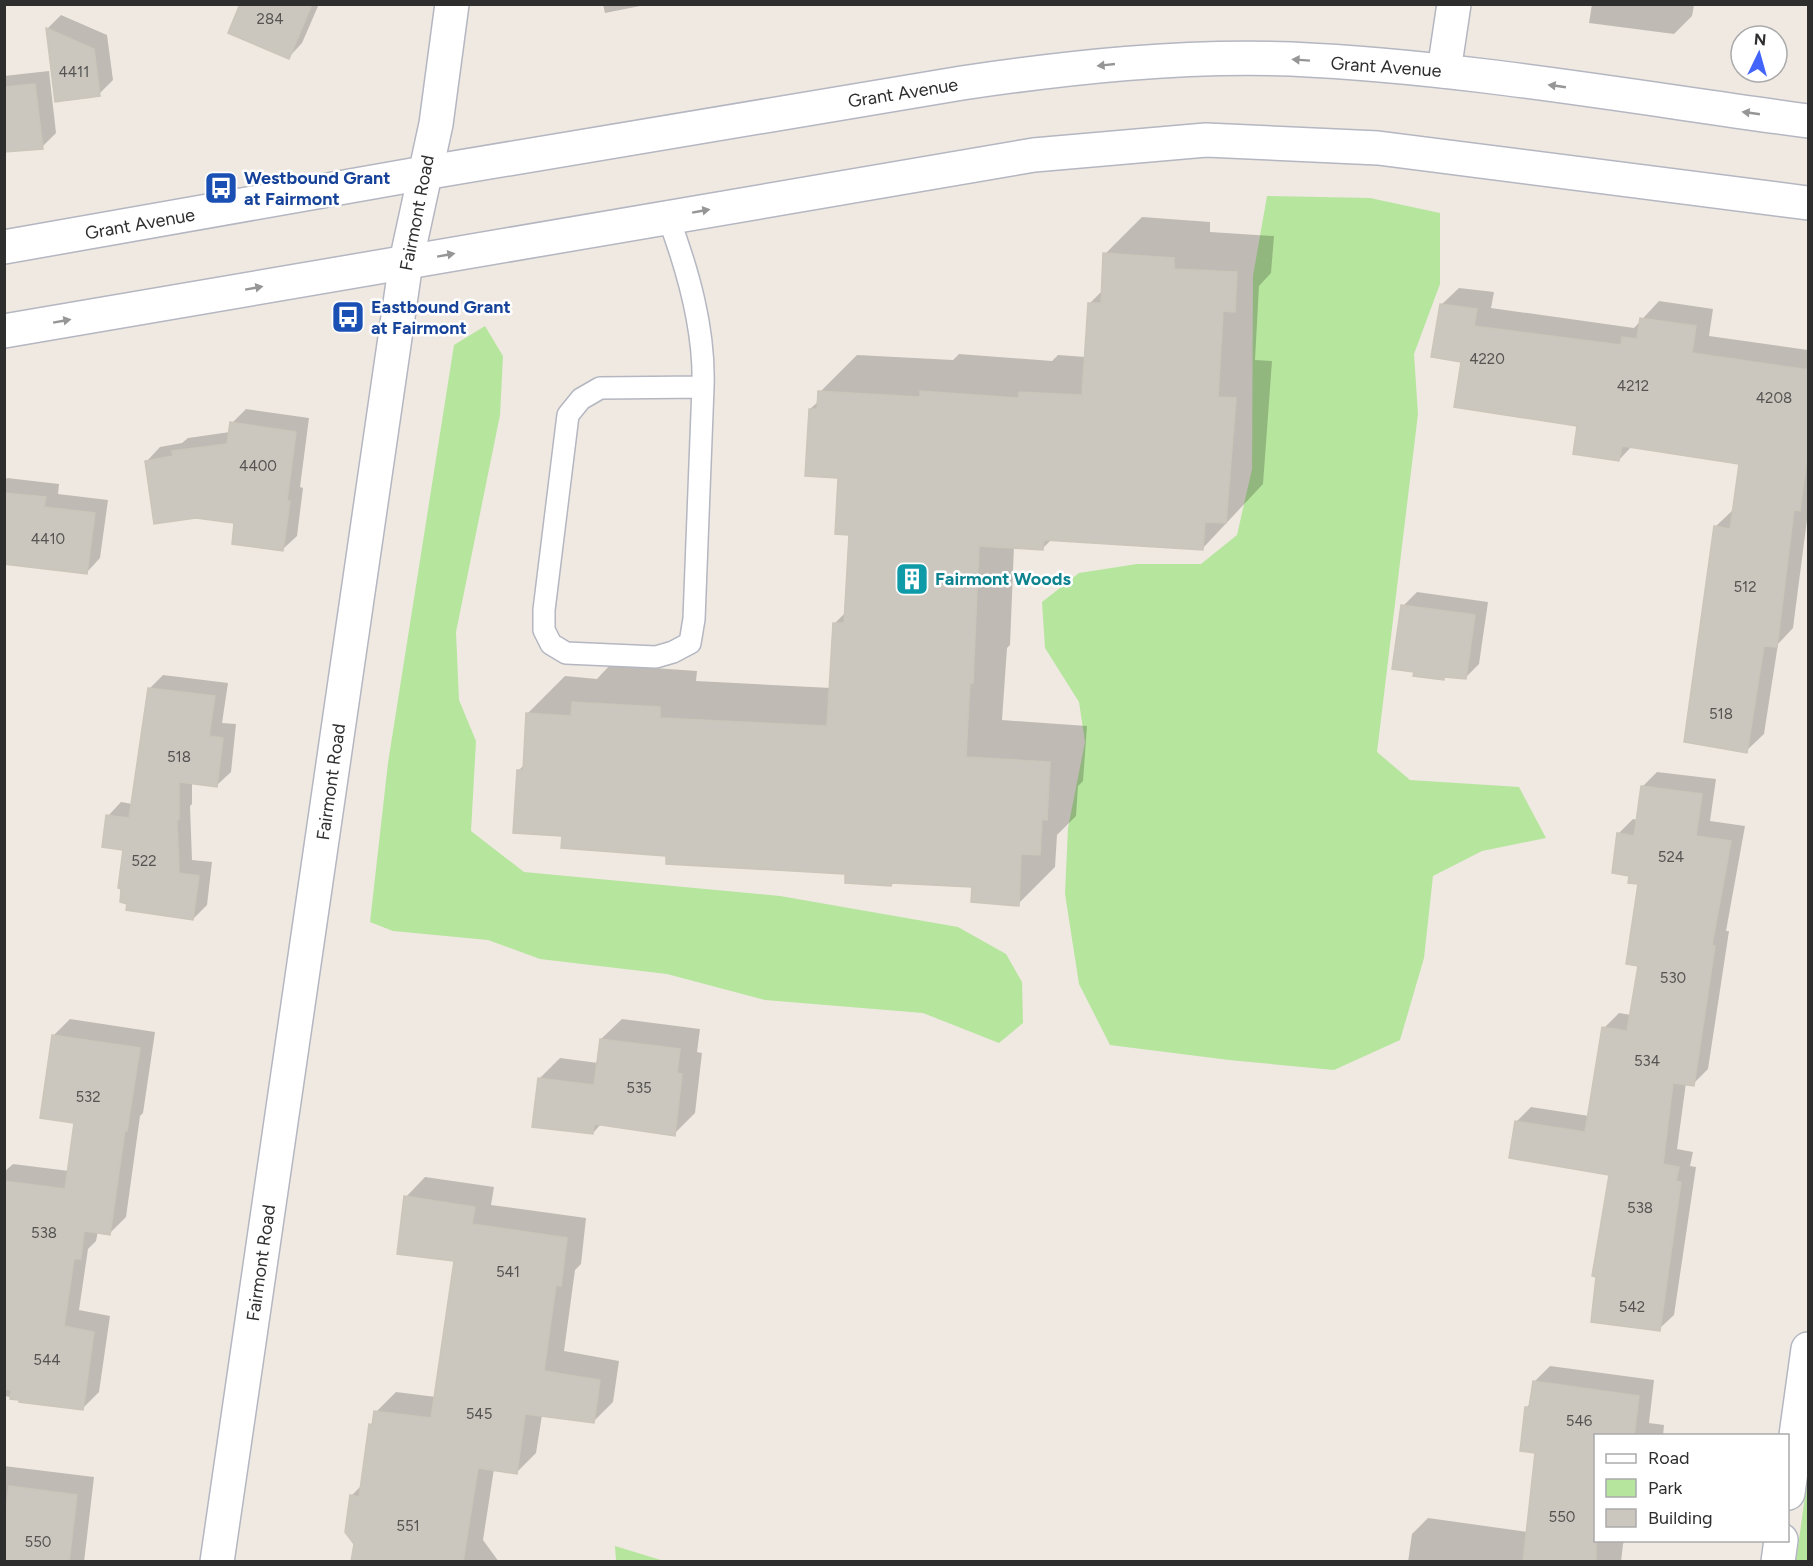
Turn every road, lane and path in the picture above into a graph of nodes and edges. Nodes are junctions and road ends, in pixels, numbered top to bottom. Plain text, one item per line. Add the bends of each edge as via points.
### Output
1 (452, 4) edge
2 (1454, 4) edge
3 (1444, 71) junction
4 (1809, 122) edge
5 (424, 173) junction
6 (1809, 203) edge
7 (668, 217) junction
8 (4, 248) edge
9 (406, 262) junction
10 (4, 332) edge
11 (703, 387) junction
12 (1809, 1349) edge
13 (1789, 1486) edge
14 (1781, 1542) edge
15 (218, 1562) edge
16 (1778, 1562) edge

1 - 5 main road, Fairmont Road via 436,124
2 - 3 main road
4 -> 3 main road, Grant Avenue
3 -> 5 main road, Grant Avenue via 1291,60 1208,59 1032,72
5 - 8 main road, Grant Avenue
5 - 9 main road, Fairmont Road
7 -> 6 main road via 1034,155 1206,140 1378,148
9 -> 7 main road
7 - 11 lane via 687,274 704,359
10 -> 9 main road
9 - 15 main road, Fairmont Road
11 - 11 lane via 690,643 656,657 566,653 551,644 544,630 544,609 567,415 581,399 600,388
12 - 13 main road
14 - 16 main road

